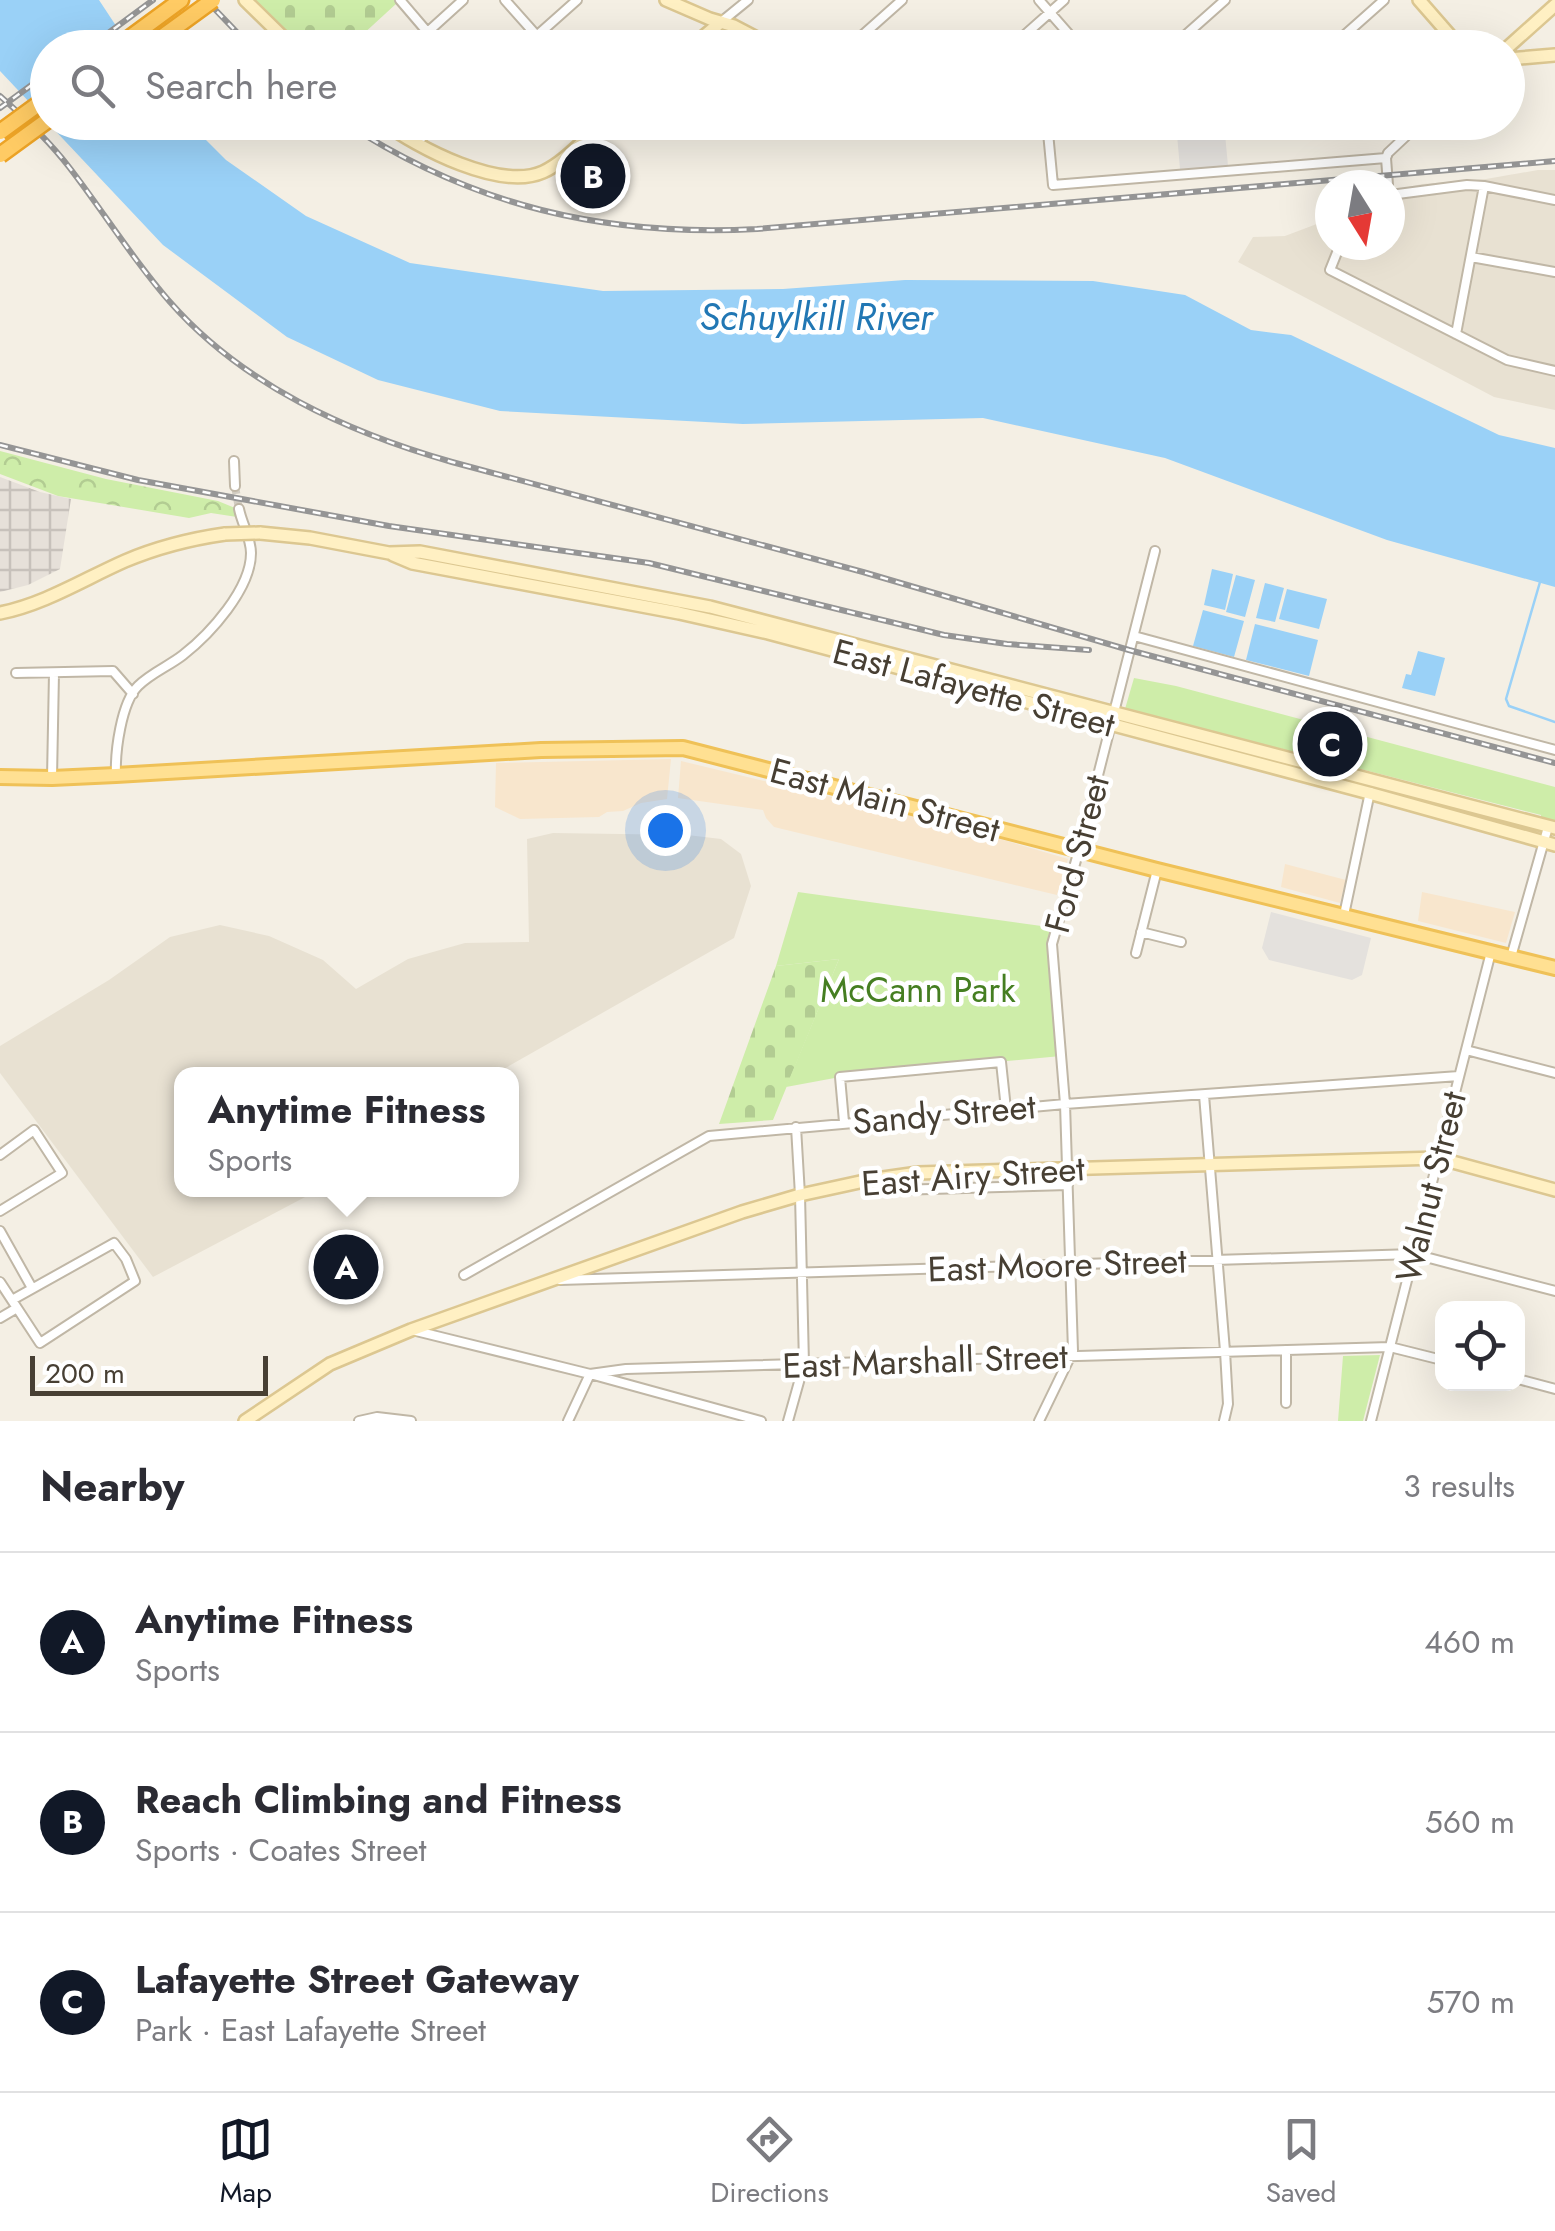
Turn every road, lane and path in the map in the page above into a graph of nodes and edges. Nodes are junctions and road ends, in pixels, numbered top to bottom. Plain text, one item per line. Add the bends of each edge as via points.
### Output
1 (181, 0) edge
2 (212, 0) edge
3 (245, 0) edge
4 (400, 0) edge
5 (463, 0) edge
6 (505, 0) edge
7 (577, 0) edge
8 (666, 0) edge
9 (748, 0) edge
10 (902, 0) edge
11 (1040, 0) edge
12 (1064, 0) edge
13 (1224, 0) edge
14 (1384, 0) edge
15 (1419, 0) edge
16 (1555, 5) edge
17 (1050, 12) junction
18 (721, 22) junction
19 (140, 30) edge
20 (171, 30) edge
21 (276, 30) edge
22 (426, 30) edge
23 (430, 30) edge
24 (532, 30) edge
25 (544, 30) edge
26 (711, 30) edge
27 (738, 30) edge
28 (868, 30) edge
29 (1030, 30) edge
30 (1066, 30) edge
31 (1191, 30) edge
32 (1350, 30) edge
33 (1445, 30) edge
34 (1525, 32) edge
35 (1555, 54) edge
36 (1525, 57) edge
37 (30, 110) edge
38 (0, 132) edge
39 (30, 133) edge
40 (411, 140) edge
41 (419, 140) edge
42 (583, 140) edge
43 (1049, 140) edge
44 (1402, 140) edge
45 (416, 143) junction
46 (0, 155) edge
47 (1386, 158) junction
48 (1387, 170) edge
49 (1484, 186) junction
50 (1405, 193) edge
51 (1555, 200) edge
52 (1471, 257) junction
53 (1334, 260) edge
54 (1555, 272) edge
55 (1456, 334) junction
56 (1555, 371) edge
57 (234, 461) dead end
58 (235, 486) tunnel mouth
59 (239, 509) tunnel mouth
60 (1155, 551) dead end
61 (0, 613) edge
62 (1134, 636) junction
63 (54, 672) junction
64 (16, 673) dead end
65 (133, 694) junction
66 (1112, 719) junction
67 (1555, 750) edge
68 (116, 775) junction
69 (0, 776) edge
70 (52, 778) junction
71 (1371, 786) junction
72 (1552, 828) edge
73 (1549, 843) edge
74 (1079, 850) junction
75 (1157, 870) junction
76 (1344, 915) junction
77 (1141, 932) junction
78 (1180, 942) dead end
79 (1491, 952) junction
80 (1136, 953) dead end
81 (1511, 957) junction
82 (1555, 968) edge
83 (1466, 1050) junction
84 (1555, 1073) edge
85 (1459, 1076) junction
86 (1204, 1095) junction
87 (1065, 1104) junction
88 (1006, 1108) junction
89 (844, 1122) junction
90 (796, 1127) junction
91 (0, 1155) edge
92 (1438, 1158) junction
93 (1209, 1163) junction
94 (1068, 1168) junction
95 (1040, 1169) junction
96 (894, 1176) junction
97 (1068, 1185) junction
98 (1040, 1186) junction
99 (1555, 1190) edge
100 (800, 1195) junction
101 (0, 1211) edge
102 (0, 1232) edge
103 (1414, 1254) junction
104 (1217, 1261) junction
105 (1070, 1266) junction
106 (801, 1272) junction
107 (464, 1274) dead end
108 (554, 1280) junction
109 (0, 1282) edge
110 (32, 1288) junction
111 (1555, 1291) edge
112 (15, 1304) junction
113 (0, 1318) edge
114 (411, 1330) junction
115 (1390, 1347) junction
116 (1286, 1350) junction
117 (1225, 1352) junction
118 (1071, 1357) junction
119 (1435, 1358) edge
120 (804, 1364) junction
121 (590, 1374) junction
122 (1525, 1381) edge
123 (1555, 1389) edge
124 (1286, 1403) dead end
125 (245, 1421) edge
126 (359, 1421) edge
127 (411, 1421) edge
128 (568, 1421) edge
129 (761, 1421) edge
130 (788, 1421) edge
131 (1039, 1421) edge
132 (1224, 1421) edge
133 (1371, 1421) edge

1 - 19 highway
2 - 20 highway, bridge
3 - 21 street
4 - 22 street
5 - 23 street
6 - 24 street
7 - 25 street
8 - 18 street
9 - 18 street
10 - 28 street
11 - 17 street
12 - 17 street
13 - 31 street
14 - 32 street
15 - 33 street
16 - 34 street
17 - 29 street
17 - 30 street
18 - 26 street
18 - 27 street
35 - 36 street
37 - 38 highway, bridge
39 - 46 highway, bridge
40 - 45 street
41 - 45 street
42 - 45 street via 532,176 503,176
43 - 47 street via 1053,185
44 - 47 street
47 - 48 street
49 - 50 street
49 - 51 street
49 - 52 street
52 - 54 street
52 - 55 street
53 - 55 street via 1330,270
55 - 56 street via 1507,360
57 - 58 street
59 - 65 street via 251,560 225,615
60 - 62 street, Ford Street
61 - 66 street, East Lafayette Street, bridge via 158,548 260,532 420,552 710,607
62 - 66 street, Ford Street
62 - 67 street
63 - 64 street
63 - 65 street via 113,671
63 - 70 street
65 - 68 street
66 - 71 street, East Lafayette Street
66 - 74 street, Ford Street
68 - 70 main road, East Main Street
68 - 74 main road, East Main Street via 683,748
69 - 70 main road, East Main Street
71 - 72 street, East Lafayette Street
71 - 73 street, East Lafayette Street
71 - 76 street
72 - 73 street
73 - 81 street
74 - 75 main road, East Main Street
74 - 87 street, Ford Street via 1052,944
75 - 76 main road, East Main Street
75 - 77 street
76 - 79 main road, East Main Street
77 - 78 street
77 - 80 street
79 - 81 main road, East Main Street
79 - 83 street, Walnut Street
81 - 82 main road, East Main Street
83 - 84 street
83 - 85 street, Walnut Street
85 - 86 street, Sandy Street
85 - 92 street, Walnut Street
86 - 87 street, Sandy Street
86 - 93 street
87 - 88 street, Sandy Street
87 - 94 street, Ford Street
88 - 89 street, Sandy Street
88 - 89 street via 1001,1062 840,1077
89 - 90 street, Sandy Street
90 - 100 street
90 - 107 street, Sandy Street via 709,1136
91 - 101 street via 34,1130 62,1173
92 - 93 street, East Airy Street
92 - 99 street, East Airy Street
92 - 103 street, Walnut Street
93 - 94 street, East Airy Street
93 - 104 street
94 - 95 street, East Airy Street
94 - 97 street, Ford Street
95 - 96 street, East Airy Street
95 - 98 street
96 - 98 street via 896,1190
96 - 100 street, East Airy Street
97 - 98 street
97 - 105 street, Ford Street
100 - 106 street
100 - 108 street, East Airy Street
102 - 110 street
103 - 104 street, East Moore Street
103 - 111 street, East Moore Street
103 - 115 street, Walnut Street
104 - 105 street, East Moore Street
104 - 117 street
105 - 106 street, East Moore Street
105 - 118 street, Ford Street
106 - 108 street, East Moore Street
106 - 120 street
108 - 114 street, East Airy Street
109 - 112 street
110 - 112 street
110 - 112 street via 114,1243 134,1281 40,1344
112 - 113 street
114 - 121 street, East Marshall Street
114 - 125 street via 330,1364
115 - 116 street, East Marshall Street
115 - 119 street, East Marshall Street
115 - 133 street, Walnut Street
116 - 117 street, East Marshall Street
116 - 124 street
117 - 118 street, East Marshall Street
117 - 132 street
118 - 120 street, East Marshall Street
118 - 131 street
120 - 121 street, East Marshall Street
120 - 130 street
121 - 128 street
121 - 129 street
122 - 123 street
126 - 127 street

